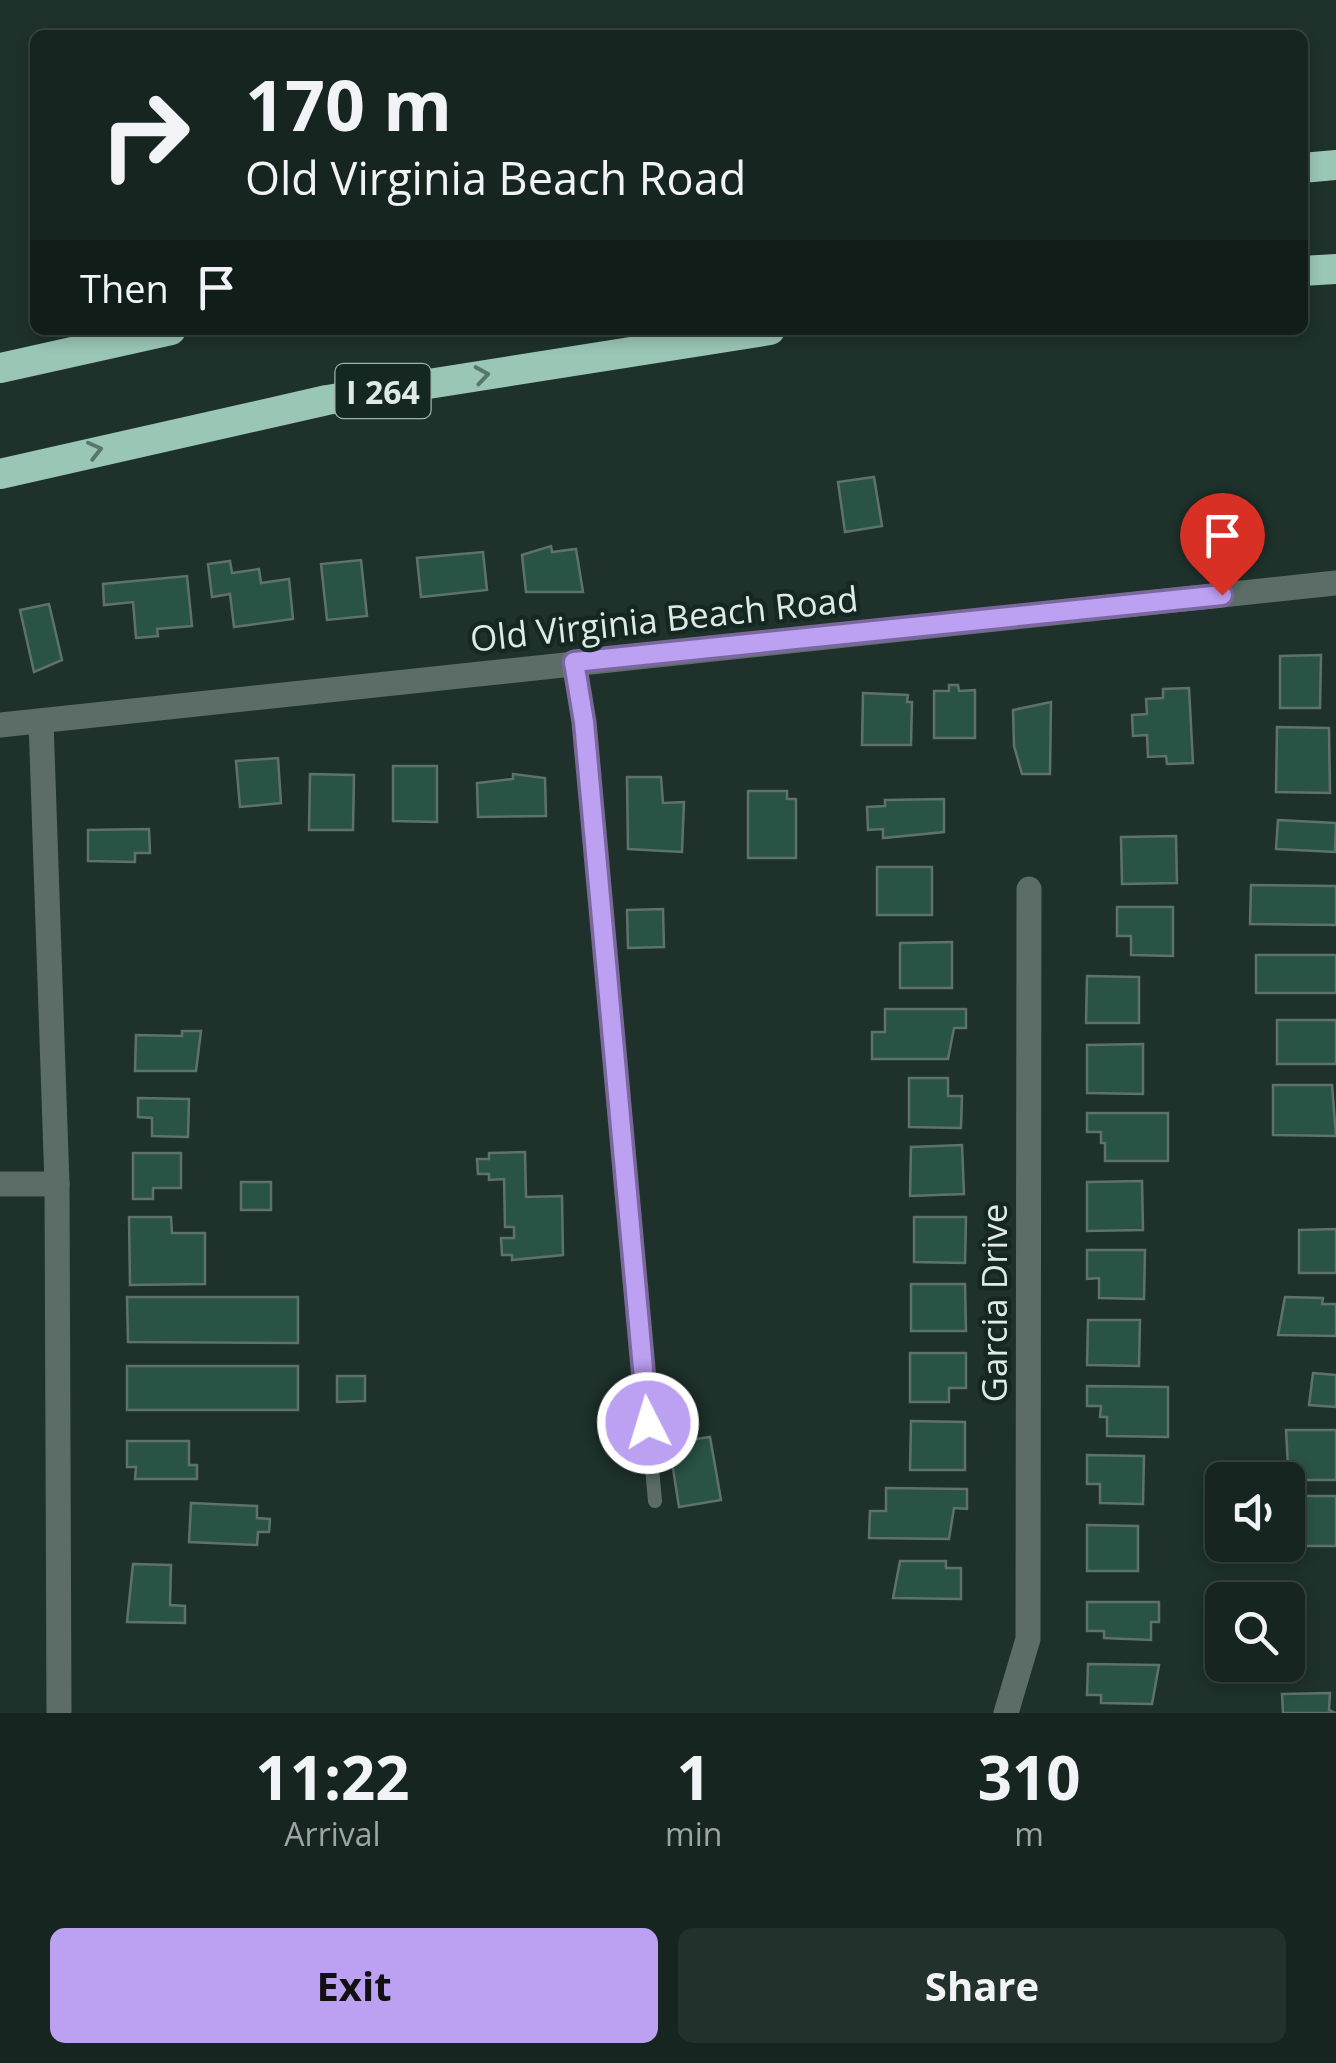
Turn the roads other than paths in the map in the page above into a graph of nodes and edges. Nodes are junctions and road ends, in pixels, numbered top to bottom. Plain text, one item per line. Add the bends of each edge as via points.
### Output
1 (1336, 166) edge
2 (1308, 168) edge
3 (1336, 269) edge
4 (1308, 271) edge
5 (148, 335) edge
6 (738, 335) edge
7 (0, 368) edge
8 (0, 474) edge
9 (1336, 583) edge
10 (574, 662) junction
11 (41, 721) junction
12 (0, 725) edge
13 (1028, 889) dead end
14 (0, 1184) edge
15 (57, 1184) junction
16 (655, 1501) dead end
17 (58, 1713) edge
18 (1006, 1713) edge

1 - 2 highway
3 - 4 highway
5 - 7 highway
8 -> 6 highway, I 264 via 327,400
9 - 10 street, Old Virginia Beach Road
10 - 11 street, Old Virginia Beach Road
10 - 16 lane
11 - 12 street, Old Virginia Beach Road
11 - 15 street
13 - 18 street, Garcia Drive via 1028,1639
14 - 15 street
15 - 17 street

